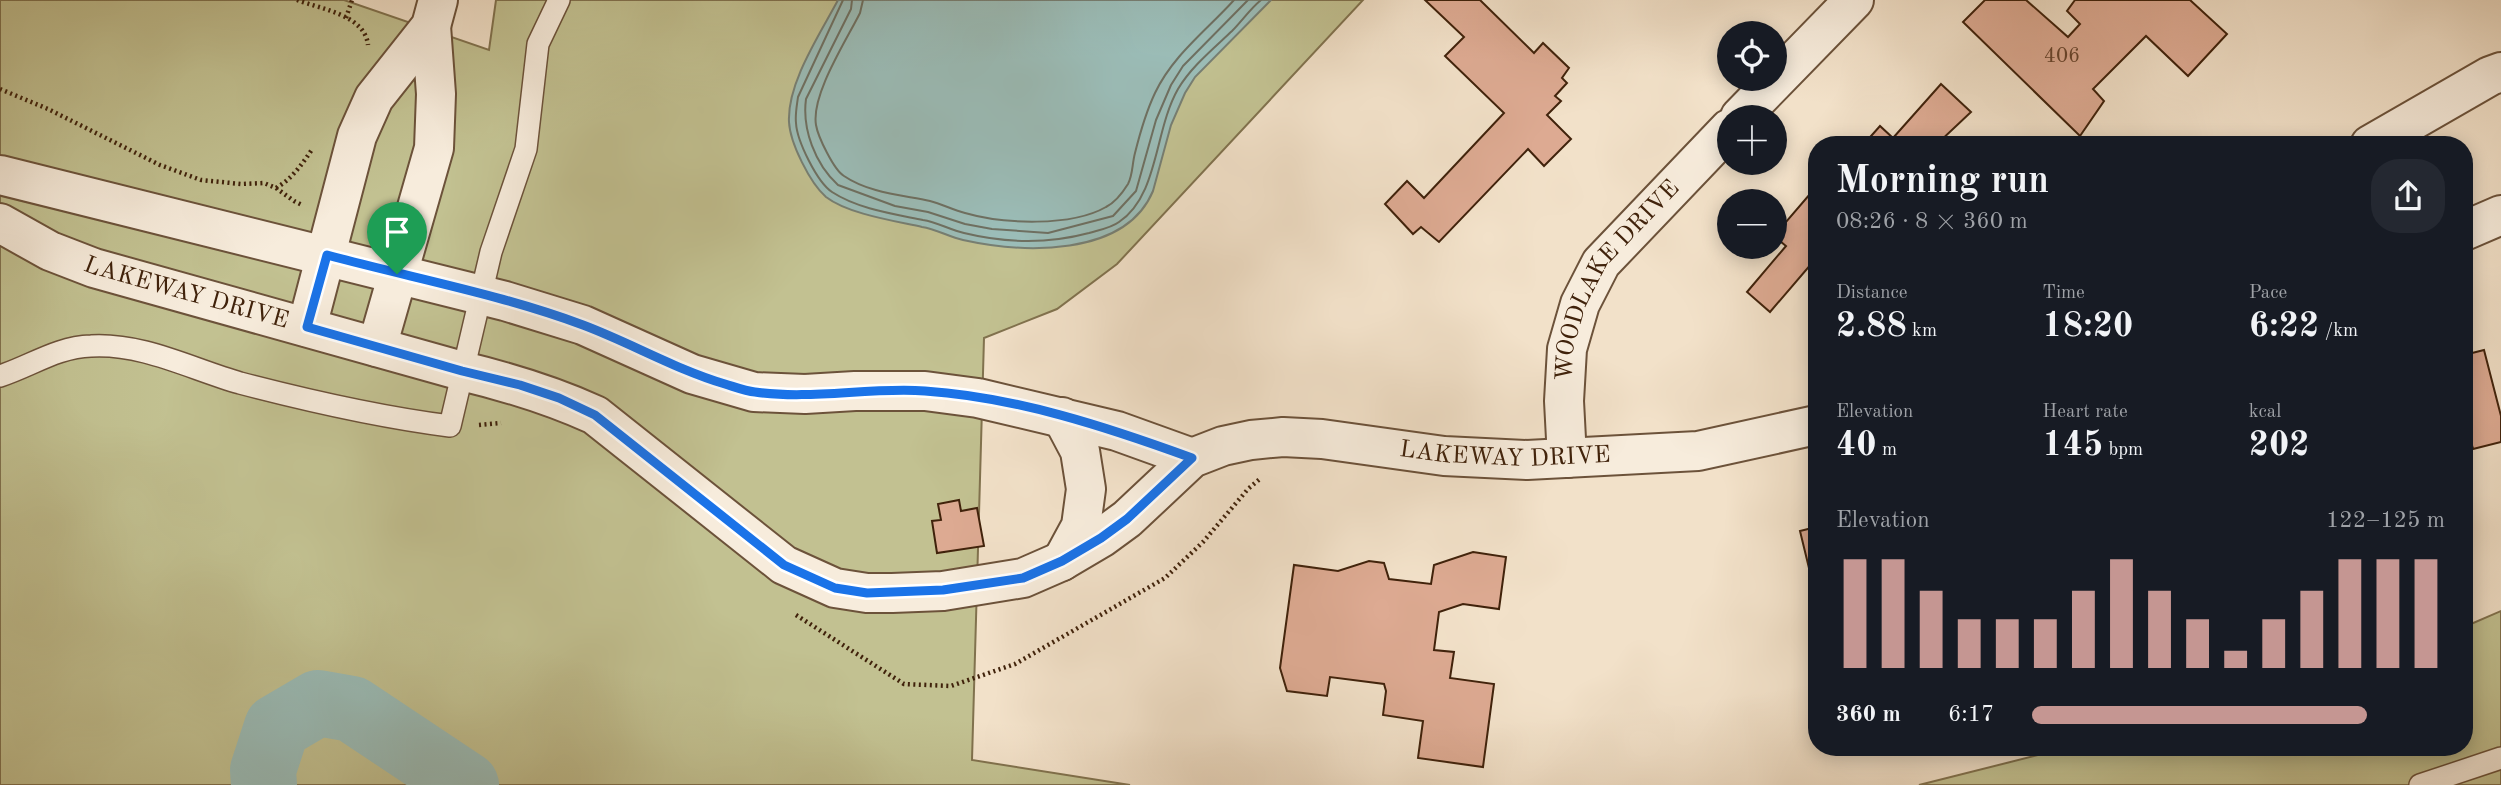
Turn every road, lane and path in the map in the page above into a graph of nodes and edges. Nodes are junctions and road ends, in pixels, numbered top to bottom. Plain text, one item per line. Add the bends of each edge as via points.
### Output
1 (297, 0) edge
2 (352, 0) edge
3 (559, 0) edge
4 (1854, 0) edge
5 (429, 9) edge
6 (346, 18) junction
7 (366, 54) dead end
8 (2501, 72) edge
9 (0, 89) edge
10 (1752, 105) edge
11 (2386, 136) edge
12 (1717, 142) edge
13 (317, 143) dead end
14 (0, 175) edge
15 (276, 188) junction
16 (304, 205) dead end
17 (2501, 215) edge
18 (0, 223) edge
19 (2473, 227) edge
20 (327, 255) junction
21 (397, 274) junction
22 (480, 294) junction
23 (307, 327) junction
24 (377, 347) junction
25 (462, 371) junction
26 (0, 376) edge
27 (1062, 417) junction
28 (1808, 427) edge
29 (1192, 458) junction
30 (1567, 458) junction
31 (1269, 471) dead end
32 (1184, 560) dead end
33 (1062, 561) junction
34 (2501, 758) edge
35 (2420, 785) edge

1 - 6 path
2 - 6 path
3 - 22 lane via 538,44 526,149
4 - 10 street
5 - 20 street via 374,98 357,136
5 - 21 street via 436,94 434,148
6 - 7 path via 366,35
8 - 11 street
9 - 15 path via 201,180 264,183
12 - 30 street, WOODLAKE DRIVE via 1601,263 1580,304 1567,349
13 - 15 path
14 - 20 street
15 - 16 path
17 - 19 street
18 - 23 street, LAKEWAY DRIVE via 50,251 94,268
20 - 21 street
20 - 23 street
21 - 22 street
21 - 24 street
22 - 25 lane
22 - 27 street via 583,325 692,374 754,392 925,391
23 - 24 street, LAKEWAY DRIVE
24 - 25 street, LAKEWAY DRIVE
25 - 26 lane via 450,426 310,400 123,347 66,349
25 - 33 street, LAKEWAY DRIVE via 520,385 595,415 784,565 835,588 867,593 943,590 1023,578
27 - 29 street via 1117,430
27 - 33 street via 1080,451 1086,489 1080,526
28 - 30 street, LAKEWAY DRIVE via 1698,451
29 - 30 street, LAKEWAY DRIVE via 1223,446 1283,437 1444,456
29 - 33 street, LAKEWAY DRIVE via 1127,519
31 - 32 path
34 - 35 lane

